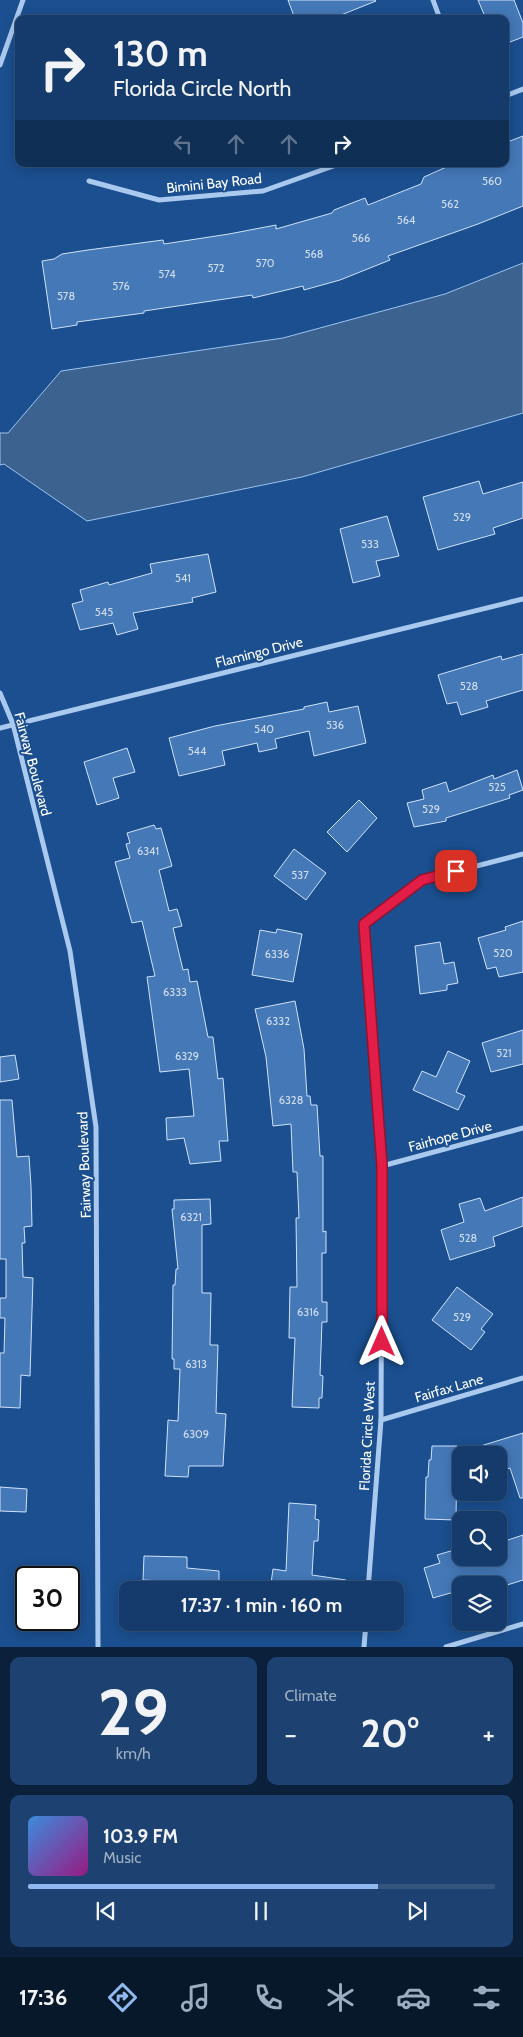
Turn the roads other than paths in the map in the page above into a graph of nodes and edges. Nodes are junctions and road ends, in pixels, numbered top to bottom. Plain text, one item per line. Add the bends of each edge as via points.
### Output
1 (23, 0) edge
2 (433, 0) edge
3 (18, 15) edge
4 (439, 15) edge
5 (15, 23) edge
6 (0, 65) edge
7 (523, 89) edge
8 (509, 94) edge
9 (331, 167) edge
10 (89, 181) dead end
11 (523, 599) edge
12 (0, 693) edge
13 (13, 724) junction
14 (0, 728) edge
15 (523, 854) edge
16 (523, 1128) edge
17 (382, 1166) junction
18 (523, 1378) edge
19 (381, 1420) junction
20 (369, 1581) edge
21 (523, 1624) edge
22 (365, 1631) edge
23 (98, 1647) edge
24 (364, 1647) edge
25 (446, 1647) edge

1 - 3 street
2 - 4 street
5 - 6 street
7 - 8 street
9 - 10 street, Bimini Bay Road via 263,191 159,200
11 - 13 street, Flamingo Drive
12 - 13 street, Fairway Boulevard
13 - 14 street, Flamingo Drive
13 - 23 street, Fairway Boulevard via 70,951 96,1127
15 - 17 street, Florida Circle West via 422,880 364,924
16 - 17 street, Fairhope Drive
17 - 19 street, Florida Circle West
18 - 19 street, Fairfax Lane
19 - 20 street, Florida Circle West
21 - 25 street
22 - 24 street

